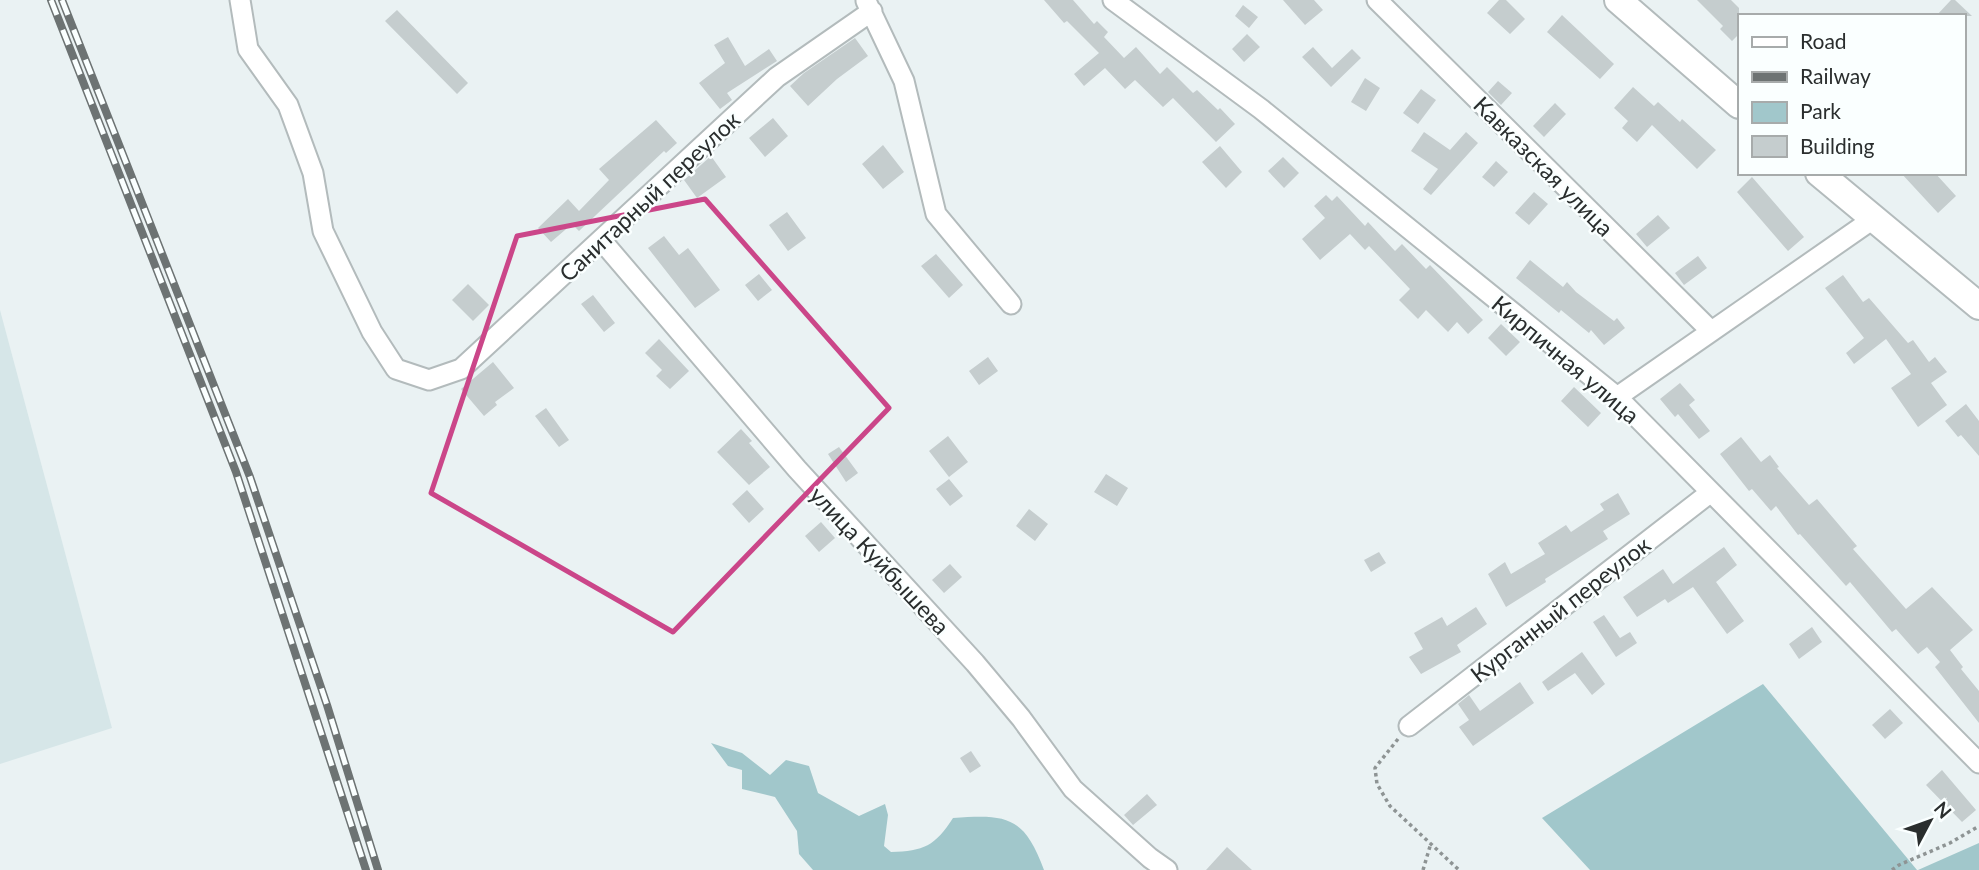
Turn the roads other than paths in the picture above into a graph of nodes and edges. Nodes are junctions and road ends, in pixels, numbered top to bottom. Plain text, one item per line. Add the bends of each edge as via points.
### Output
1 (240, 0) edge
2 (1113, 0) edge
3 (1377, 0) edge
4 (1618, 0) edge
5 (868, 5) edge
6 (1738, 103) edge
7 (1821, 175) edge
8 (1873, 219) junction
9 (602, 241) junction
10 (1011, 304) dead end
11 (1979, 306) edge
12 (1711, 331) junction
13 (1617, 397) junction
14 (1711, 492) junction
15 (1409, 726) road end
16 (1979, 764) edge
17 (1167, 870) edge

1 - 9 street, Санитарный переулок via 248,49 288,106 313,173 323,231 372,332 396,369 429,380 461,369
2 - 13 street, Кирпичная улица via 1261,109
3 - 12 street, Кавказская улица
4 - 6 main road
5 - 9 street, Санитарный переулок via 777,77
5 - 10 street via 904,81 936,214
7 - 8 main road
8 - 11 main road
8 - 12 street
9 - 17 street, улица Куйбышева via 797,469 975,663 1073,789
12 - 13 street
13 - 14 street, Кирпичная улица
14 - 15 street, Курганный переулок
14 - 16 street, Кирпичная улица

